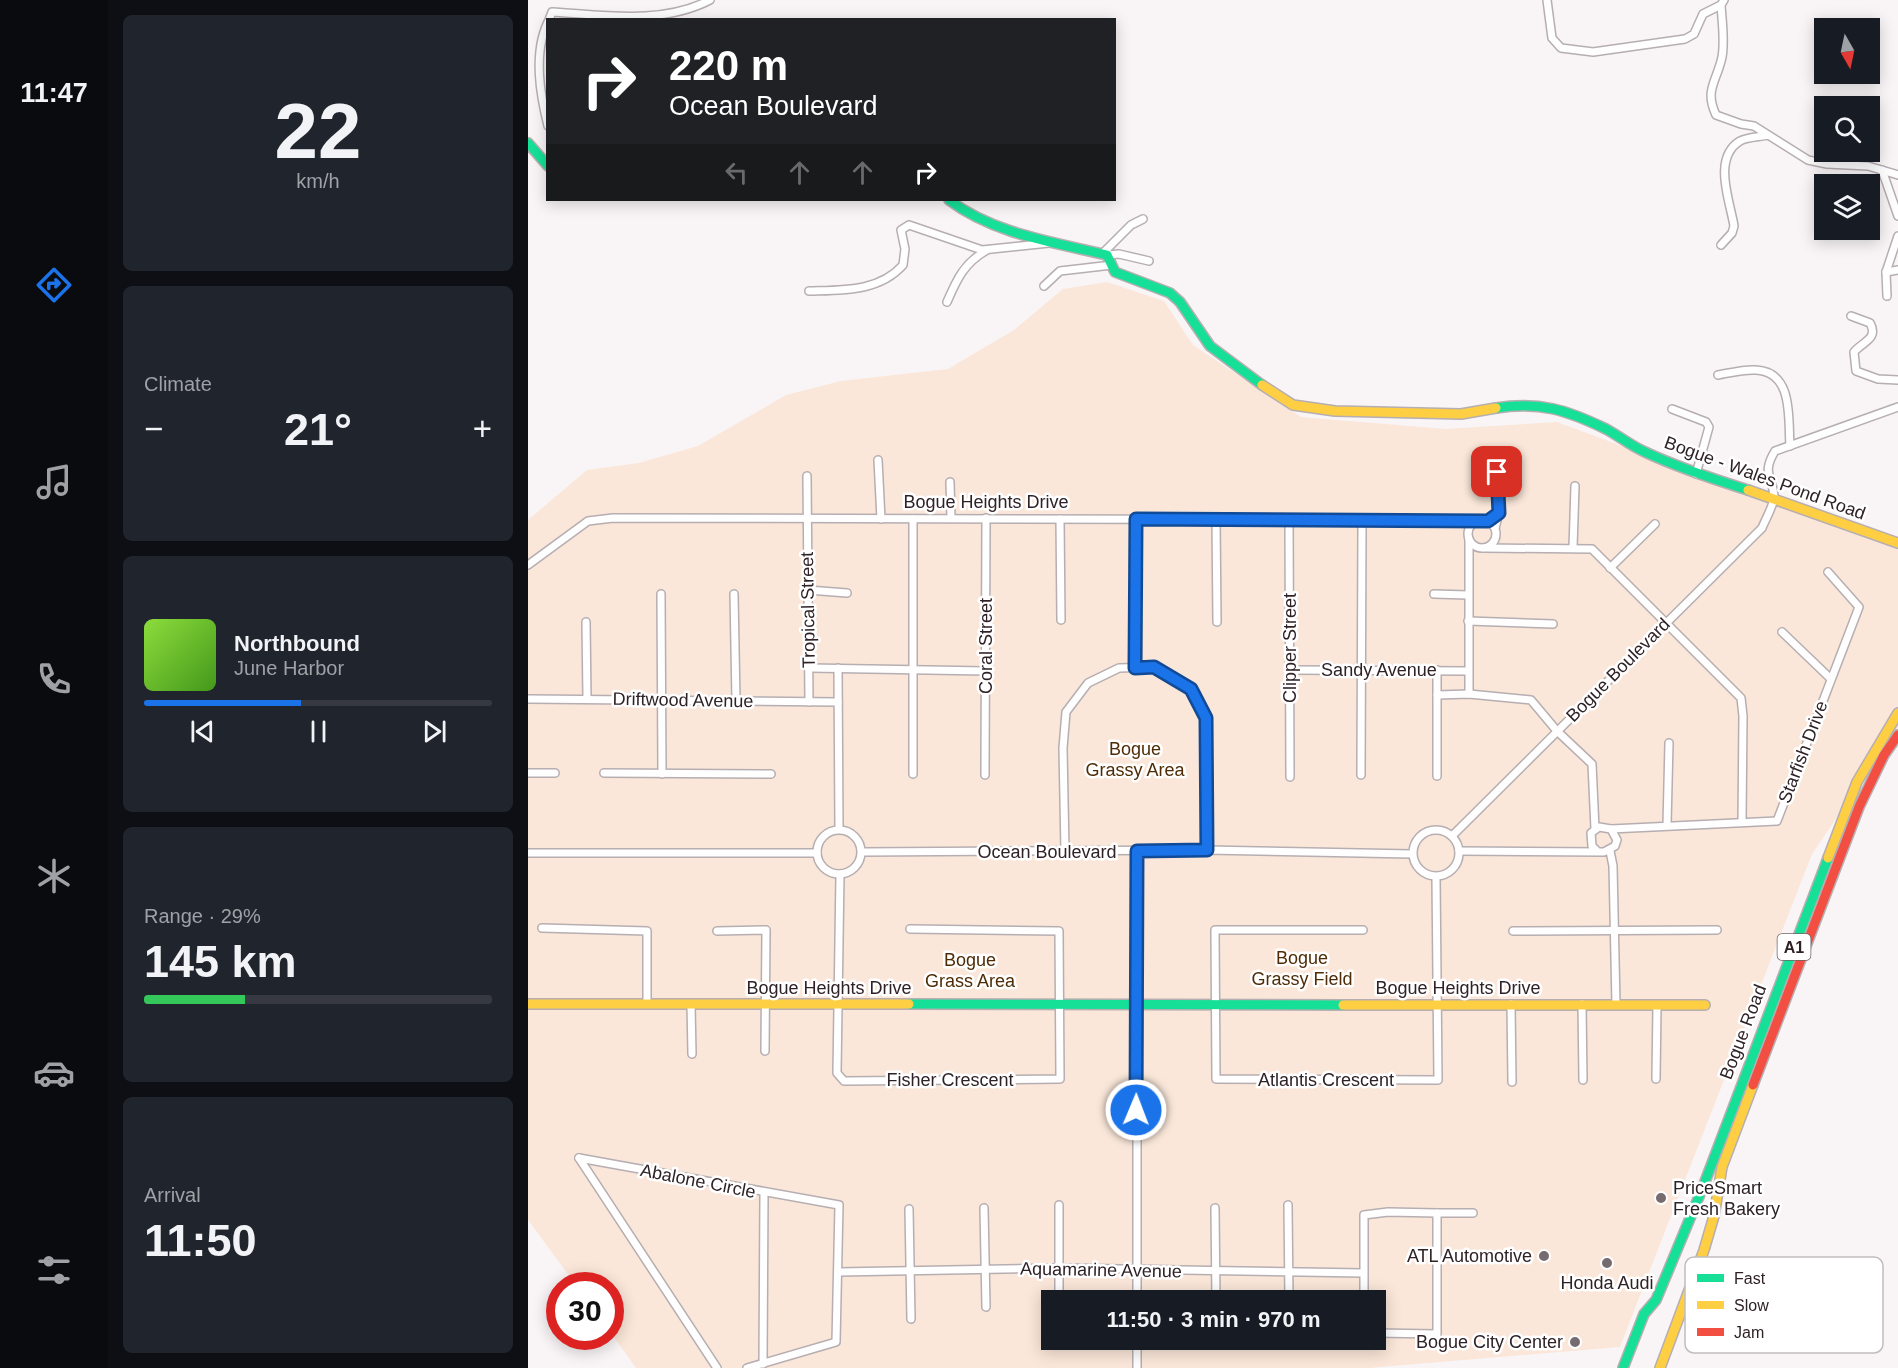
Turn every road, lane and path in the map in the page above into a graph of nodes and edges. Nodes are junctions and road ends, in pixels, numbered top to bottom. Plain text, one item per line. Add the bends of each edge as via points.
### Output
1 (710, 0) edge
2 (1547, 0) edge
3 (1723, 3) edge
4 (549, 18) edge
5 (546, 26) edge
6 (546, 118) edge
7 (1768, 135) junction
8 (528, 143) edge
9 (546, 164) edge
10 (1882, 170) junction
11 (1898, 175) edge
12 (950, 201) edge
13 (1898, 216) edge
14 (1143, 219) dead end
15 (1898, 236) edge
16 (1054, 242) junction
17 (1720, 245) dead end
18 (987, 250) junction
19 (1107, 258) junction
20 (1149, 261) dead end
21 (1898, 270) edge
22 (1886, 272) junction
23 (1044, 286) dead end
24 (809, 291) dead end
25 (1887, 296) dead end
26 (947, 302) dead end
27 (1851, 316) dead end
28 (1718, 375) dead end
29 (1898, 380) edge
30 (1898, 407) edge
31 (1672, 409) dead end
32 (1790, 446) junction
33 (878, 460) dead end
34 (1497, 472) dead end
35 (1696, 474) junction
36 (807, 477) dead end
37 (950, 482) dead end
38 (1575, 486) dead end
39 (1774, 498) junction
40 (1499, 513) junction
41 (986, 518) junction
42 (807, 519) junction
43 (881, 519) junction
44 (913, 519) junction
45 (951, 519) junction
46 (1060, 519) junction
47 (1136, 519) junction
48 (1216, 519) junction
49 (1289, 520) junction
50 (1459, 520) junction
51 (1488, 521) junction
52 (1362, 522) junction
53 (1473, 523) junction
54 (1656, 524) dead end
55 (1495, 528) junction
56 (1469, 537) junction
57 (1496, 538) junction
58 (1898, 543) edge
59 (1482, 548) junction
60 (1573, 548) junction
61 (1506, 549) junction
62 (1468, 554) junction
63 (528, 565) edge
64 (1610, 568) junction
65 (1828, 572) dead end
66 (808, 590) junction
67 (847, 593) dead end
68 (661, 594) dead end
69 (734, 594) dead end
70 (1434, 594) dead end
71 (1468, 595) junction
72 (1061, 620) dead end
73 (1468, 621) junction
74 (586, 622) dead end
75 (1217, 622) dead end
76 (1553, 624) dead end
77 (1665, 624) junction
78 (1782, 632) dead end
79 (810, 668) junction
80 (838, 668) junction
81 (1135, 668) junction
82 (913, 670) junction
83 (1291, 670) junction
84 (1364, 670) junction
85 (1437, 670) junction
86 (986, 671) junction
87 (1468, 671) junction
88 (1831, 680) junction
89 (1469, 694) junction
90 (1437, 695) junction
91 (528, 699) edge
92 (587, 699) junction
93 (662, 700) junction
94 (736, 701) junction
95 (809, 702) junction
96 (838, 702) junction
97 (1898, 713) edge
98 (1557, 731) junction
99 (1898, 735) edge
100 (1669, 743) dead end
101 (528, 773) edge
102 (555, 773) dead end
103 (604, 773) dead end
104 (663, 774) junction
105 (771, 774) dead end
106 (913, 774) dead end
107 (985, 775) dead end
108 (1361, 776) dead end
109 (1437, 776) dead end
110 (1290, 777) dead end
111 (1742, 822) junction
112 (1667, 825) junction
113 (839, 829) junction
114 (1595, 829) junction
115 (1611, 829) junction
116 (1452, 836) junction
117 (1207, 850) junction
118 (1459, 850) junction
119 (1610, 850) junction
120 (1137, 851) junction
121 (1597, 851) junction
122 (862, 852) junction
123 (1065, 852) junction
124 (528, 853) edge
125 (817, 853) junction
126 (1412, 854) junction
127 (840, 874) junction
128 (1436, 877) junction
129 (542, 928) dead end
130 (910, 929) dead end
131 (1363, 930) dead end
132 (1615, 930) junction
133 (1717, 930) dead end
134 (717, 931) dead end
135 (1512, 931) dead end
136 (647, 1003) junction
137 (1216, 1003) junction
138 (692, 1004) junction
139 (765, 1004) junction
140 (1137, 1004) junction
141 (1511, 1004) junction
142 (528, 1005) edge
143 (838, 1005) junction
144 (1060, 1005) junction
145 (1582, 1005) junction
146 (1616, 1005) junction
147 (1657, 1005) junction
148 (1705, 1005) dead end
149 (1436, 1006) junction
150 (765, 1051) dead end
151 (692, 1054) dead end
152 (1656, 1079) dead end
153 (1583, 1080) dead end
154 (1512, 1082) dead end
155 (764, 1193) junction
156 (1288, 1204) dead end
157 (1059, 1205) dead end
158 (984, 1208) dead end
159 (1215, 1208) dead end
160 (909, 1209) dead end
161 (1437, 1213) junction
162 (1473, 1213) dead end
163 (1701, 1257) edge
164 (986, 1269) junction
165 (1060, 1269) junction
166 (1137, 1271) junction
167 (1289, 1271) junction
168 (839, 1272) junction
169 (910, 1272) junction
170 (1215, 1272) junction
171 (1363, 1272) junction
172 (1059, 1290) edge
173 (1137, 1290) edge
174 (1216, 1290) edge
175 (1289, 1290) edge
176 (1364, 1290) edge
177 (1685, 1301) edge
178 (987, 1307) dead end
179 (911, 1319) dead end
180 (1386, 1333) edge
181 (1137, 1350) edge
182 (763, 1364) junction
183 (717, 1368) edge
184 (747, 1368) edge
185 (1137, 1368) edge
186 (1623, 1368) edge
187 (1660, 1368) edge

1 - 4 street via 697,7 647,17 552,12
2 - 3 street via 1552,38 1561,48 1593,52 1685,39 1694,34 1703,14
3 - 7 street via 1722,56 1710,90 1710,103 1716,115 1754,126
5 - 6 street via 539,89
7 - 10 street via 1808,160
7 - 17 street via 1740,141 1730,152 1725,168 1734,226
8 - 9 street
10 - 11 street
10 - 13 street
12 - 16 street, Bogue - Wales Pond Road via 969,215
14 - 19 street via 1131,225
15 - 22 street
16 - 18 street
16 - 19 street, Bogue - Wales Pond Road
18 - 24 street via 909,225 901,230 903,265 888,278 869,286
18 - 26 street via 958,276
19 - 20 street via 1119,254
19 - 23 street via 1060,271
19 - 35 street, Bogue - Wales Pond Road via 1115,272 1125,278 1170,293 1210,346 1293,405 1335,411 1461,414 1522,404 1544,405 1573,414 1642,451
21 - 22 street
22 - 25 street
27 - 29 street via 1870,323 1873,332 1854,352 1856,371 1871,378
28 - 32 street via 1757,370 1775,376 1785,388
30 - 32 street
31 - 35 street via 1706,422 1709,427
32 - 39 street via 1775,451 1768,462
33 - 43 street
34 - 40 street
35 - 39 street, Bogue - Wales Pond Road
36 - 42 street, Tropical Street
37 - 45 street
38 - 60 street
39 - 58 street, Bogue - Wales Pond Road
39 - 77 street, Bogue Boulevard via 1762,528
40 - 51 street
40 - 55 street
41 - 45 street, Bogue Heights Drive
41 - 46 street, Bogue Heights Drive
41 - 86 street, Coral Street
42 - 43 street, Bogue Heights Drive
42 - 63 street, Bogue Heights Drive via 588,520
42 - 66 street, Tropical Street
43 - 44 street, Bogue Heights Drive
44 - 45 street, Bogue Heights Drive
44 - 82 street
46 - 47 street, Bogue Heights Drive
46 - 72 street
47 - 48 street, Bogue Heights Drive
47 - 81 street
48 - 49 street, Bogue Heights Drive
48 - 75 street
49 - 52 street, Bogue Heights Drive
49 - 83 street, Clipper Street
50 - 52 street, Bogue Heights Drive
50 - 53 street, Bogue Heights Drive
50 - 56 street
51 - 53 street
51 - 55 street
52 - 84 street
53 - 56 street
54 - 64 street
55 - 57 street
56 - 59 street
56 - 62 street
57 - 59 street
57 - 61 street
59 - 61 street
59 - 62 street
60 - 61 street
60 - 64 street via 1592,549
62 - 71 street
64 - 77 street
65 - 88 street, Starfish Drive via 1859,607
66 - 67 street
66 - 79 street, Tropical Street
68 - 93 street
69 - 94 street
70 - 71 street
71 - 73 street
73 - 76 street
73 - 87 street
74 - 92 street
77 - 98 street, Bogue Boulevard
77 - 111 street via 1740,698
78 - 88 street
79 - 80 street
79 - 95 street, Tropical Street
80 - 82 street
80 - 96 street
81 - 117 street via 1154,667 1191,689 1206,718
81 - 123 street via 1119,668 1089,683 1066,712
82 - 86 street
82 - 106 street
83 - 84 street, Sandy Avenue
83 - 110 street, Clipper Street
84 - 85 street, Sandy Avenue
84 - 108 street
85 - 87 street, Sandy Avenue
85 - 90 street
86 - 107 street, Coral Street
87 - 89 street
88 - 111 street, Starfish Drive via 1777,821
89 - 90 street
89 - 98 street via 1531,700
90 - 109 street
91 - 92 street, Driftwood Avenue
92 - 93 street, Driftwood Avenue
93 - 94 street, Driftwood Avenue
93 - 104 street
94 - 95 street, Driftwood Avenue
95 - 96 street, Driftwood Avenue
96 - 113 street
97 - 186 street, Bogue Road / A1 via 1857,782 1703,1187
98 - 114 street via 1592,764
98 - 116 street, Bogue Boulevard
99 - 163 street, Bogue Road / A1 via 1884,754 1859,807 1722,1167 1714,1216
100 - 112 street
101 - 102 street
103 - 104 street
104 - 105 street
111 - 112 street, Starfish Drive
112 - 115 street, Starfish Drive
113 - 122 street via 858,839
113 - 125 street via 821,839
114 - 115 street
114 - 121 street via 1590,840
115 - 119 street via 1617,840
116 - 118 street
116 - 126 street via 1438,830 1422,833
117 - 120 street, Ocean Boulevard
117 - 126 street, Ocean Boulevard
118 - 121 street
118 - 128 street via 1456,866
119 - 121 street
119 - 132 street
120 - 123 street, Ocean Boulevard
120 - 140 street
122 - 123 street, Ocean Boulevard
122 - 127 street via 858,865
124 - 125 street
125 - 127 street via 821,866
126 - 128 street via 1422,872
127 - 143 street
128 - 149 street
129 - 136 street via 647,930
130 - 144 street via 1059,931
131 - 137 street via 1215,930
132 - 133 street
132 - 135 street
132 - 146 street
134 - 139 street via 766,930
136 - 138 street, Bogue Heights Drive
136 - 142 street, Bogue Heights Drive
137 - 140 street, Bogue Heights Drive
137 - 149 street, Bogue Heights Drive
137 - 149 street, Atlantis Crescent via 1215,1077 1229,1080 1437,1081
138 - 139 street, Bogue Heights Drive
138 - 151 street
139 - 143 street, Bogue Heights Drive
139 - 150 street
140 - 144 street, Bogue Heights Drive
140 - 166 street
141 - 145 street, Bogue Heights Drive
141 - 149 street, Bogue Heights Drive
141 - 154 street
143 - 144 street, Bogue Heights Drive
143 - 144 street, Fisher Crescent via 837,1073 844,1081 1060,1079
145 - 146 street, Bogue Heights Drive
145 - 153 street
146 - 147 street, Bogue Heights Drive
147 - 148 street, Bogue Heights Drive
147 - 152 street
155 - 168 street, Abalone Circle via 839,1205
155 - 182 street
155 - 183 street, Abalone Circle via 579,1158
156 - 167 street
157 - 165 street
158 - 164 street
159 - 170 street
160 - 169 street
161 - 162 street
161 - 171 street via 1364,1215
161 - 180 street via 1437,1334
164 - 165 street, Aquamarine Avenue
164 - 169 street, Aquamarine Avenue
164 - 178 street
165 - 166 street, Aquamarine Avenue
165 - 172 street
166 - 170 street, Aquamarine Avenue
166 - 173 street
167 - 170 street, Aquamarine Avenue
167 - 171 street, Aquamarine Avenue
167 - 175 street
168 - 169 street, Aquamarine Avenue
168 - 182 street, Abalone Circle via 836,1342
169 - 179 street
170 - 174 street
171 - 176 street
177 - 187 street, Bogue Road / A1
181 - 185 street
182 - 184 street, Abalone Circle

